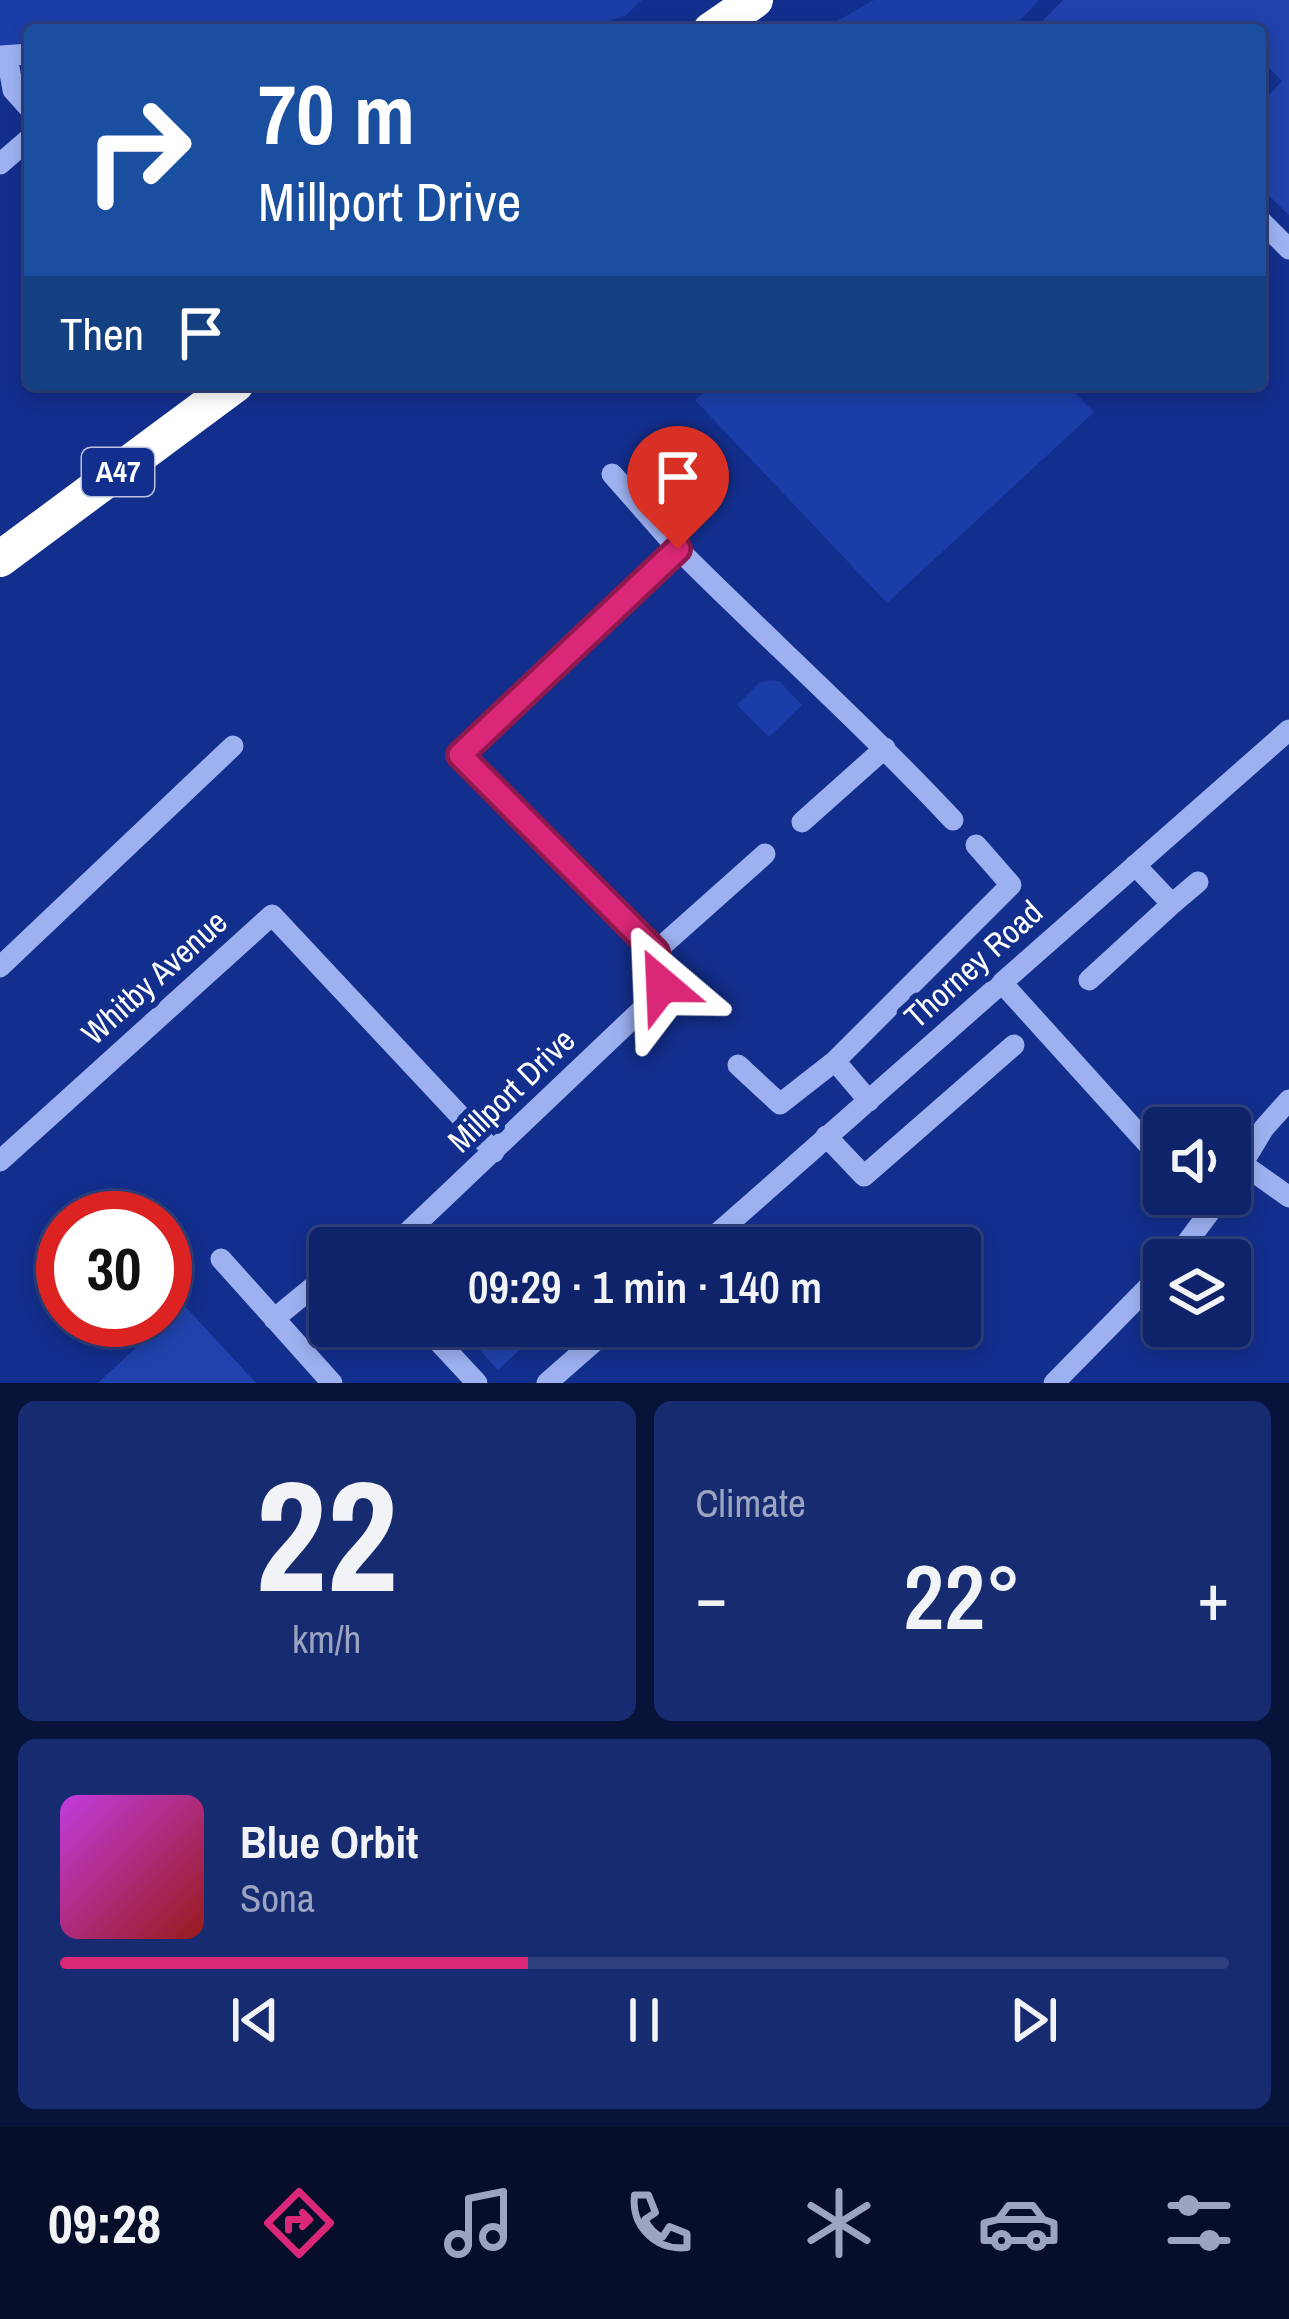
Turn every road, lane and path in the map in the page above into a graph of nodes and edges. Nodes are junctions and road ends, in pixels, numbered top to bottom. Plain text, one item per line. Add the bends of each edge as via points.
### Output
1 (754, 0) edge
2 (720, 24) edge
3 (3, 56) edge
4 (24, 102) edge
5 (24, 144) edge
6 (0, 164) edge
7 (1266, 226) edge
8 (1289, 249) edge
9 (228, 390) edge
10 (612, 474) dead end
11 (678, 549) junction
12 (0, 560) edge
13 (1289, 730) edge
14 (233, 746) dead end
15 (885, 748) junction
16 (953, 820) dead end
17 (802, 822) dead end
18 (976, 845) dead end
19 (765, 854) dead end
20 (1135, 865) junction
21 (1198, 882) dead end
22 (1172, 904) junction
23 (656, 952) junction
24 (0, 967) edge
25 (1089, 980) dead end
26 (1002, 982) junction
27 (1014, 1045) dead end
28 (835, 1061) junction
29 (738, 1065) dead end
30 (1289, 1100) edge
31 (868, 1101) junction
32 (826, 1136) junction
33 (1143, 1139) edge
34 (1251, 1152) edge
35 (494, 1153) junction
36 (0, 1161) edge
37 (1251, 1170) edge
38 (865, 1176) junction
39 (847, 1194) dead end
40 (1289, 1197) edge
41 (414, 1227) edge
42 (724, 1227) edge
43 (221, 1259) dead end
44 (309, 1291) edge
45 (1143, 1292) edge
46 (274, 1319) junction
47 (444, 1347) edge
48 (588, 1347) edge
49 (332, 1383) edge
50 (477, 1383) edge
51 (548, 1383) edge
52 (1054, 1383) edge

1 - 2 highway
3 - 4 street
5 - 6 street
7 - 8 street
9 - 12 highway, A47
10 - 11 street
11 - 15 street
11 - 23 street via 460,755
13 - 20 street, Thorney Road
14 - 24 street
15 - 16 street
15 - 17 street
18 - 28 street via 1011,885
19 - 23 street
20 - 22 street
20 - 26 street, Thorney Road
21 - 22 street
22 - 25 street
23 - 35 street, Millport Drive via 662,985 654,998
26 - 31 street, Thorney Road
26 - 33 street
27 - 38 street
28 - 29 street via 780,1104
28 - 31 street
30 - 34 street
31 - 32 street, Thorney Road
32 - 38 street
32 - 42 street, Thorney Road
35 - 36 street, Whitby Avenue via 272,915
35 - 41 street, Millport Drive
37 - 40 street
38 - 39 street
43 - 46 street
44 - 46 street
45 - 52 street
46 - 49 street
47 - 50 street
48 - 51 street

